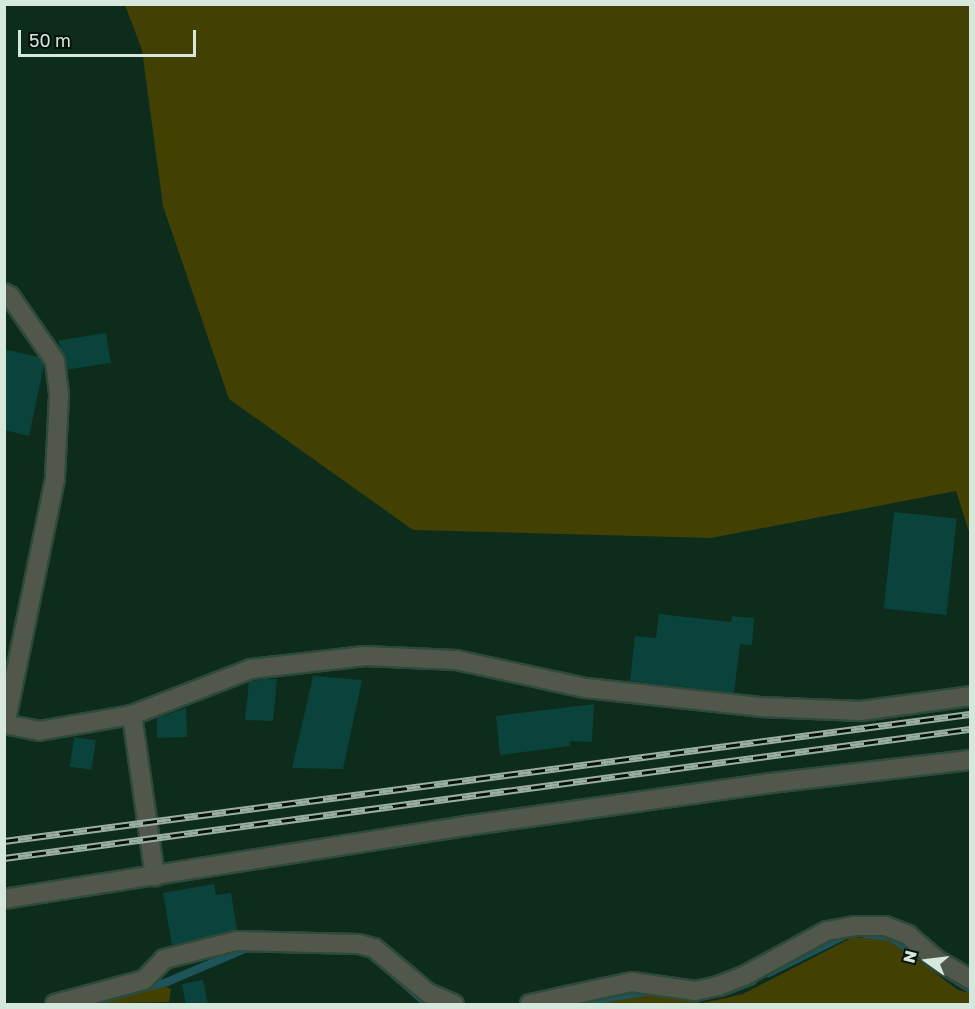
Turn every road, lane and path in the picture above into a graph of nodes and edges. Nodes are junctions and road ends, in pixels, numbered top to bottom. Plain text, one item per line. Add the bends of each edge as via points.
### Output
1 (4, 293) edge
2 (970, 696) edge
3 (132, 715) junction
4 (5, 724) edge
5 (970, 760) edge
6 (155, 876) junction
7 (4, 899) edge
8 (970, 979) edge
9 (55, 1005) edge
10 (453, 1005) edge
11 (530, 1005) edge

1 - 4 street via 55,361 59,396 55,479
2 - 3 street via 861,711 760,707 586,688 456,660 365,656 251,669
3 - 4 street via 39,730
3 - 6 street
5 - 6 street via 465,826
6 - 7 street
8 - 11 street via 944,966 908,935 885,926 854,926 827,931 718,986 695,991 632,982
9 - 10 street via 144,980 164,959 236,941 366,946 391,959 428,993

